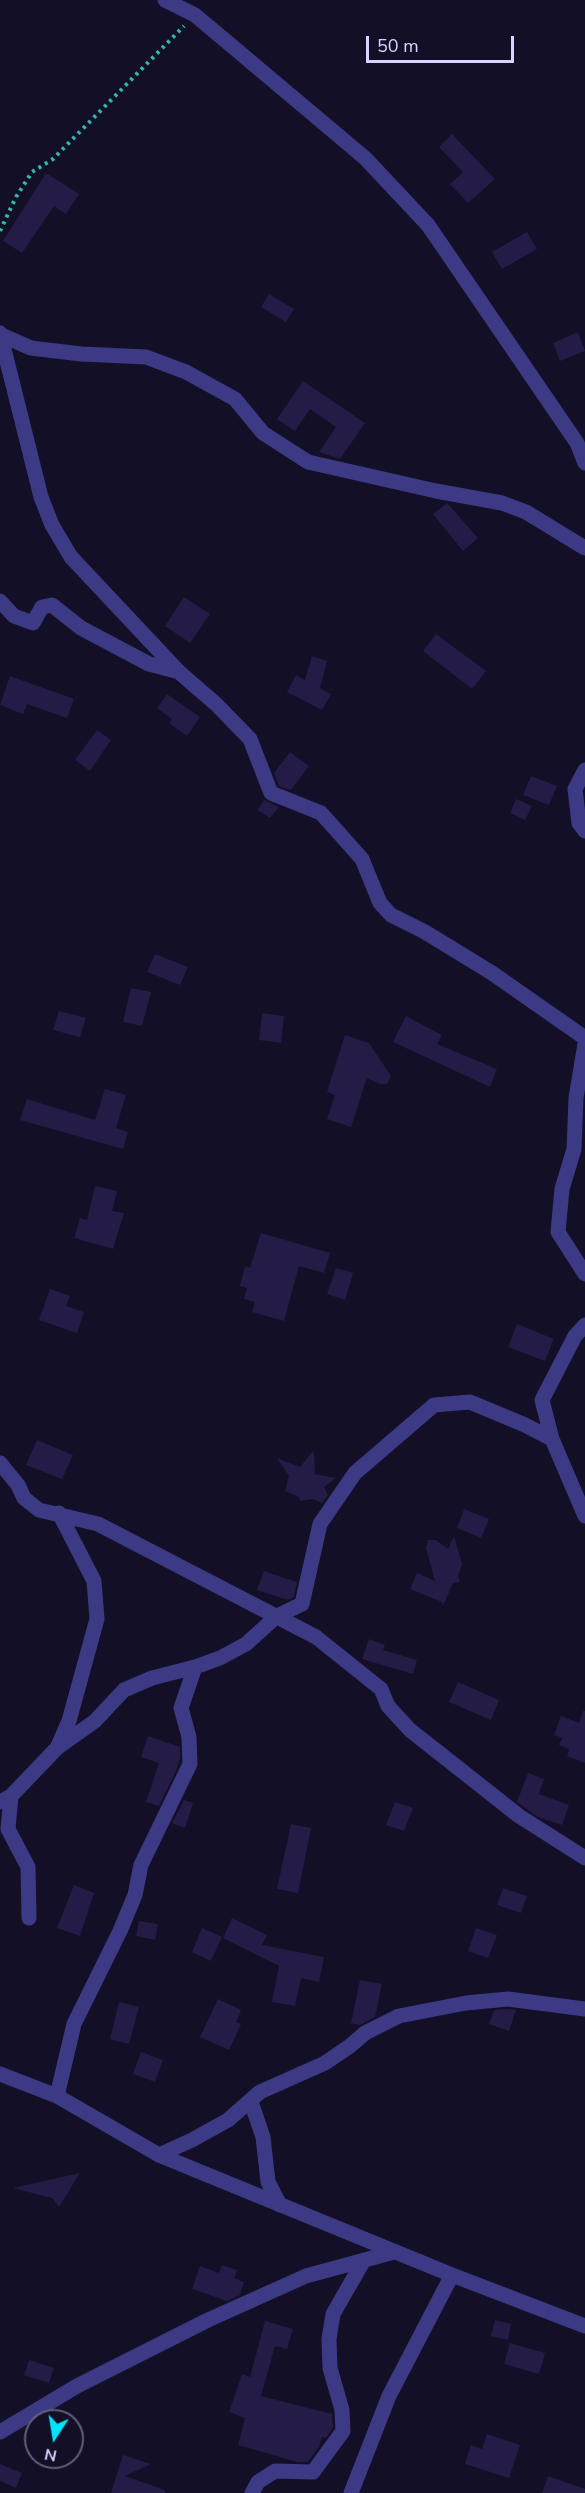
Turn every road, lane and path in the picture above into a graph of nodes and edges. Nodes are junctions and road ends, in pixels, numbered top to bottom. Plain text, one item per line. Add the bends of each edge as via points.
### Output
1 (165, 0) edge
2 (195, 15) junction
3 (0, 231) edge
4 (0, 334) edge
5 (585, 463) edge
6 (585, 548) edge
7 (0, 601) edge
8 (179, 672) junction
9 (585, 770) edge
10 (585, 831) edge
11 (585, 1038) edge
12 (585, 1044) edge
13 (585, 1274) edge
14 (585, 1325) edge
15 (552, 1439) junction
16 (1, 1466) edge
17 (59, 1513) junction
18 (585, 1516) edge
19 (277, 1616) junction
20 (195, 1667) junction
21 (57, 1748) junction
22 (5, 1799) edge
23 (585, 1858) edge
24 (29, 1918) dead end
25 (585, 2009) edge
26 (0, 2074) edge
27 (57, 2096) junction
28 (251, 2102) junction
29 (159, 2155) junction
30 (280, 2205) junction
31 (394, 2252) junction
32 (364, 2260) junction
33 (452, 2275) junction
34 (585, 2326) edge
35 (0, 2432) edge
36 (252, 2493) edge
37 (351, 2493) edge

1 - 2 street
2 - 3 path via 52,159 32,172
2 - 5 street via 365,158 428,225 577,443
4 - 6 street via 31,348 146,357 186,372 236,399 263,434 308,462 502,503 526,512
4 - 8 street via 40,497 52,525 71,557
7 - 8 street via 14,616 33,623 42,607 52,605 81,628 149,664
8 - 11 street via 250,739 271,793 321,813 362,859 380,903 391,915 492,973
9 - 10 street via 575,789 579,823
12 - 13 street via 576,1098 574,1149 562,1189 558,1232
14 - 15 street via 575,1336 542,1400
15 - 18 street
15 - 19 street via 470,1402 434,1405 355,1473 320,1524 302,1604
16 - 17 street via 24,1498 39,1510
17 - 19 street via 98,1524
17 - 21 street via 93,1581 97,1619 69,1722
19 - 20 street via 246,1644
19 - 23 street via 316,1637 381,1689 388,1706 410,1730 519,1816
20 - 21 street via 124,1690 94,1721
20 - 27 street via 181,1708 189,1737 190,1764 141,1865 135,1894 120,1931 74,2024
21 - 22 street
22 - 24 street via 8,1829 28,1867
25 - 28 street via 508,1999 399,2016 364,2033 325,2063 266,2089
26 - 27 street
27 - 29 street
28 - 29 street via 228,2120
28 - 30 street via 263,2137 268,2182
29 - 30 street
30 - 31 street
31 - 32 street
31 - 33 street
32 - 35 street via 306,2276 208,2320 76,2386
32 - 36 street via 333,2314 328,2339 343,2431 312,2472 275,2471 258,2482
33 - 34 street
33 - 37 street via 389,2396

